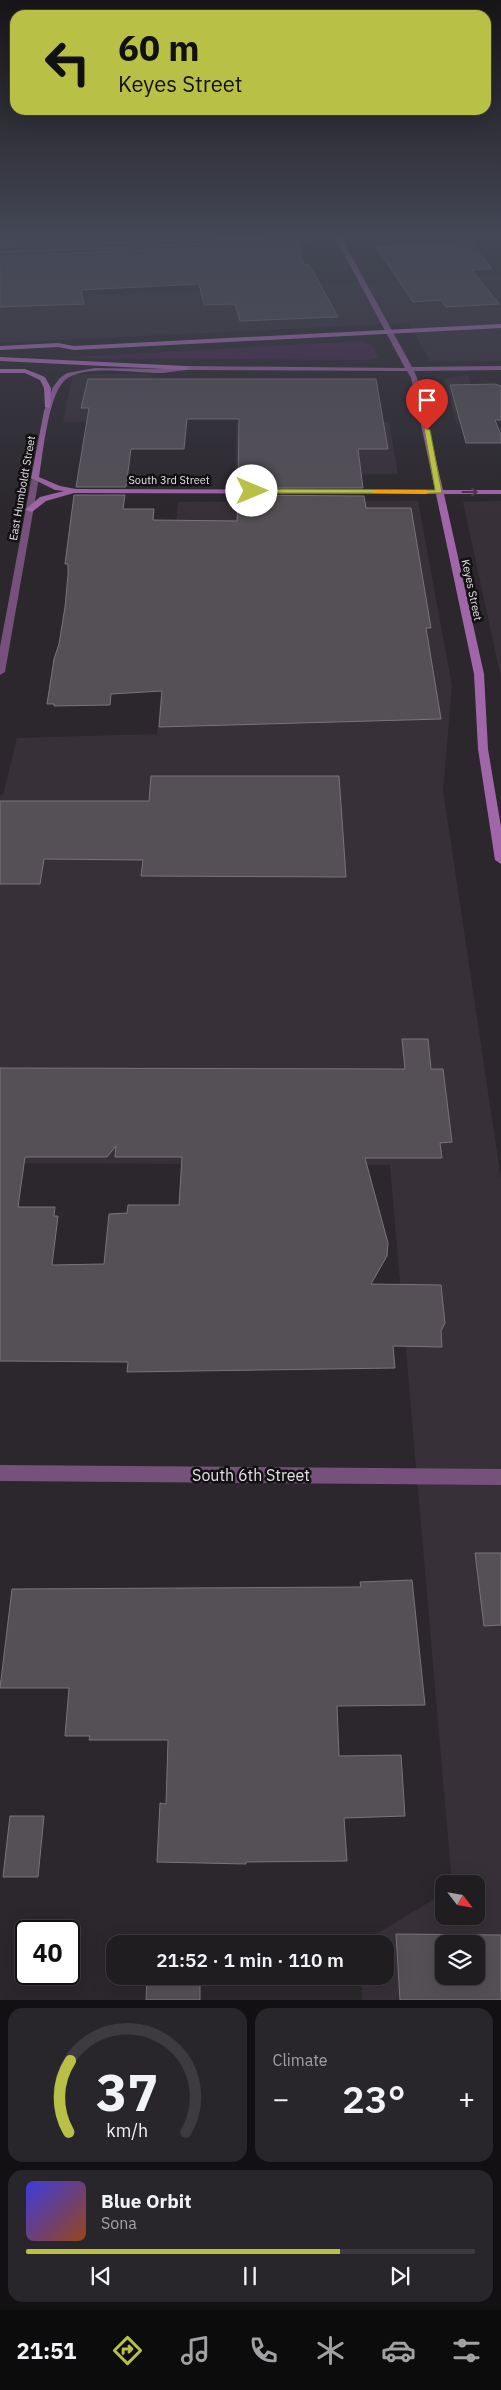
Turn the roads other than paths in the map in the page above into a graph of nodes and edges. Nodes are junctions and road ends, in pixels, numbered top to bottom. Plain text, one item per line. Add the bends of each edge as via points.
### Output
1 (387, 327) edge
2 (476, 327) edge
3 (389, 332) junction
4 (0, 348) edge
5 (74, 348) junction
6 (0, 358) edge
7 (186, 368) junction
8 (501, 368) edge
9 (410, 369) junction
10 (0, 371) edge
11 (48, 407) junction
12 (35, 478) junction
13 (76, 491) junction
14 (439, 492) junction
15 (501, 492) edge
16 (29, 510) junction
17 (0, 672) edge
18 (501, 860) edge
19 (0, 1473) edge
20 (501, 1477) edge

1 - 3 main road, Keyes Street
2 - 3 main road
3 - 5 main road
3 - 9 main road, Keyes Street
4 - 5 main road via 58,345
5 - 6 main road
6 - 7 main road
7 - 9 main road
7 - 11 main road, East Humboldt Street via 69,373 59,382
8 - 9 main road
9 - 14 main road, Keyes Street
10 - 11 main road via 39,376 47,384
11 - 12 main road, East Humboldt Street
12 - 13 main road via 58,488
12 - 16 street, East Humboldt Street
13 - 14 main road, South 3rd Street
13 - 16 main road via 43,499
14 -> 15 main road, South 3rd Street
14 - 18 main road, Keyes Street via 479,674 483,748
16 - 17 street, East Humboldt Street
19 - 20 street, South 6th Street

